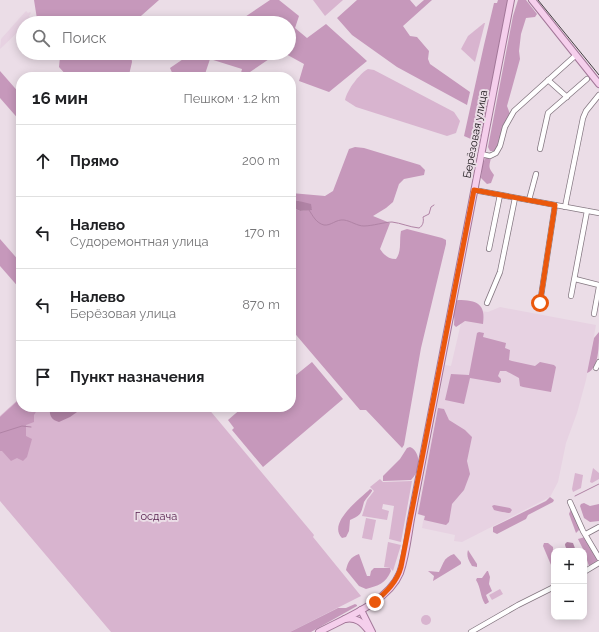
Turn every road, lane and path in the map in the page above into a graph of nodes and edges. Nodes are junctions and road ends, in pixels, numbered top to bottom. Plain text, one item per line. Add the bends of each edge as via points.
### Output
1 (510, 0) edge
2 (532, 0) edge
3 (576, 55) junction
4 (548, 80) junction
5 (587, 80) dead end
6 (599, 84) edge
7 (599, 94) edge
8 (566, 97) junction
9 (597, 102) edge
10 (540, 149) dead end
11 (481, 154) junction
12 (536, 174) dead end
13 (474, 190) junction
14 (500, 195) junction
15 (515, 198) junction
16 (529, 200) junction
17 (555, 205) junction
18 (565, 207) junction
19 (587, 211) junction
20 (599, 212) edge
21 (489, 249) dead end
22 (575, 279) junction
23 (599, 286) edge
24 (571, 296) dead end
25 (487, 303) dead end
26 (540, 303) dead end
27 (594, 314) dead end
28 (599, 362) edge
29 (596, 368) dead end
30 (570, 502) dead end
31 (599, 527) edge
32 (586, 534) junction
33 (599, 558) edge
34 (599, 563) edge
35 (587, 570) edge
36 (551, 589) edge
37 (361, 610) junction
38 (344, 619) junction
39 (370, 631) edge
40 (319, 632) edge
41 (471, 632) edge

1 - 11 main road, Берёзовая улица
2 - 3 main road
3 - 4 street
3 - 6 main road
4 - 8 street
4 - 11 street via 511,114 496,153 490,156
5 - 8 street
7 - 9 street
8 - 10 street via 548,112
9 - 18 street via 586,111 583,118
11 - 13 main road, Берёзовая улица
12 - 16 street
13 - 14 street
13 - 37 main road, Берёзовая улица via 400,572 384,594
14 - 15 street
14 - 21 street
15 - 16 street
15 - 25 street via 500,272
16 - 17 street
17 - 18 street
17 - 26 street
18 - 19 street
19 - 20 street
19 - 22 street
22 - 23 street
22 - 24 street
23 - 27 street
28 - 29 street
30 - 32 street
31 - 32 street
32 - 33 street
34 - 35 street
36 - 41 street
37 - 38 main road, Берёзовая улица
37 - 39 main road
38 - 39 main road via 359,620
38 - 40 main road, Берёзовая улица

